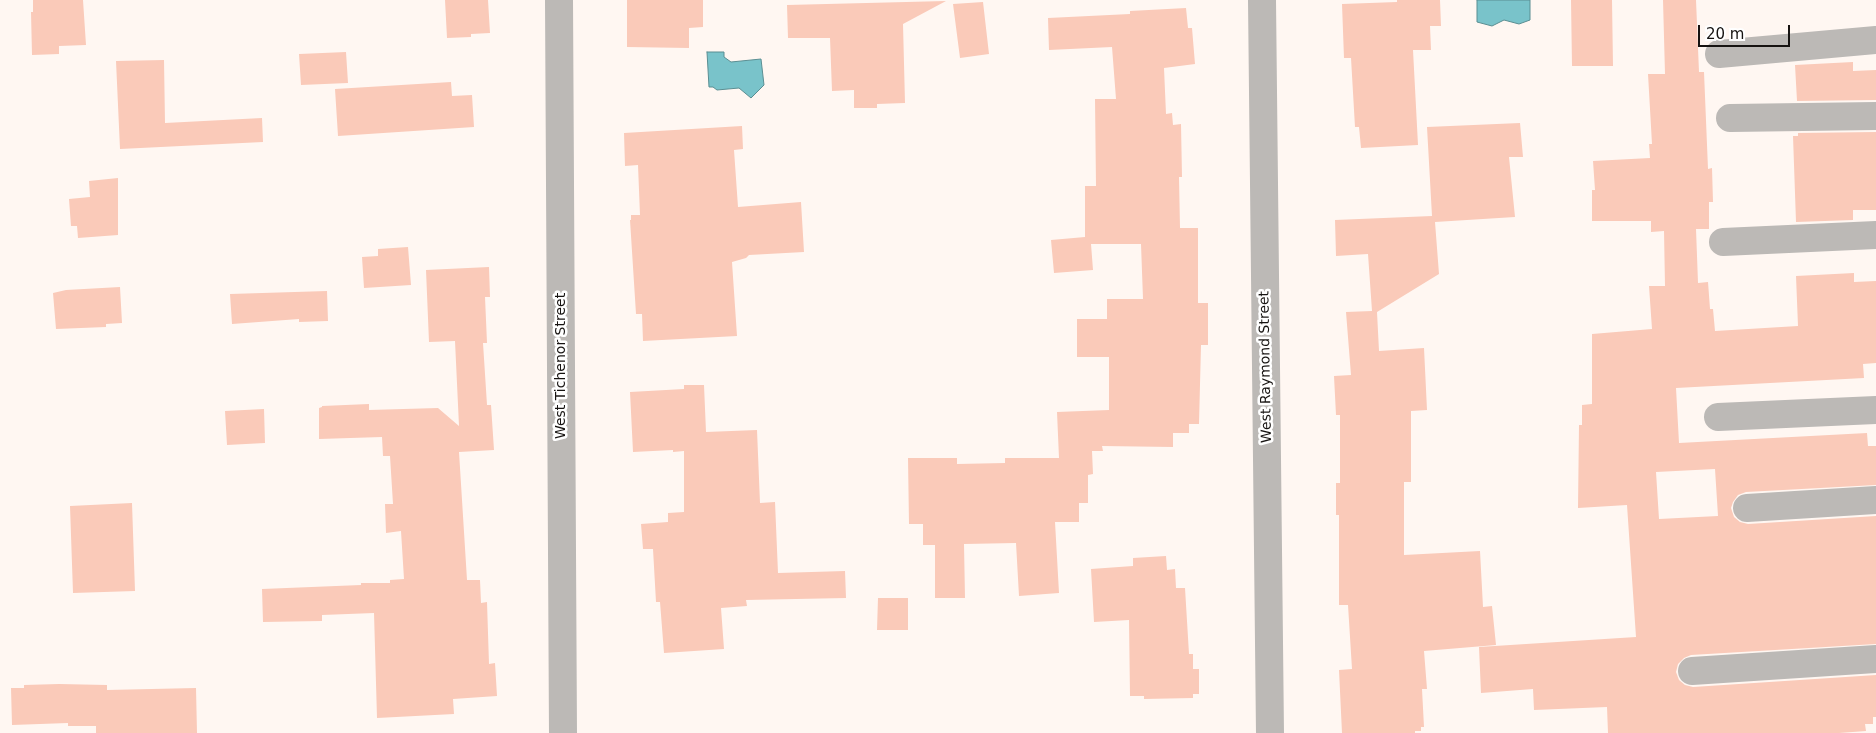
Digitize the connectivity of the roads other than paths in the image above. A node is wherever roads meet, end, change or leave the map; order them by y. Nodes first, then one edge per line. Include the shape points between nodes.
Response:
1 (558, 0) edge
2 (1262, 0) edge
3 (1876, 40) edge
4 (1719, 54) dead end
5 (1876, 116) edge
6 (1730, 118) dead end
7 (1876, 235) edge
8 (1723, 242) dead end
9 (1876, 410) edge
10 (1718, 417) dead end
11 (1876, 500) edge
12 (1747, 508) dead end
13 (1876, 659) edge
14 (1692, 671) dead end
15 (563, 733) edge
16 (1270, 733) edge

1 - 15 street, West Tichenor Street
2 - 16 street, West Raymond Street
3 - 4 street
5 - 6 street
7 - 8 street
9 - 10 street
11 - 12 street
13 - 14 street

